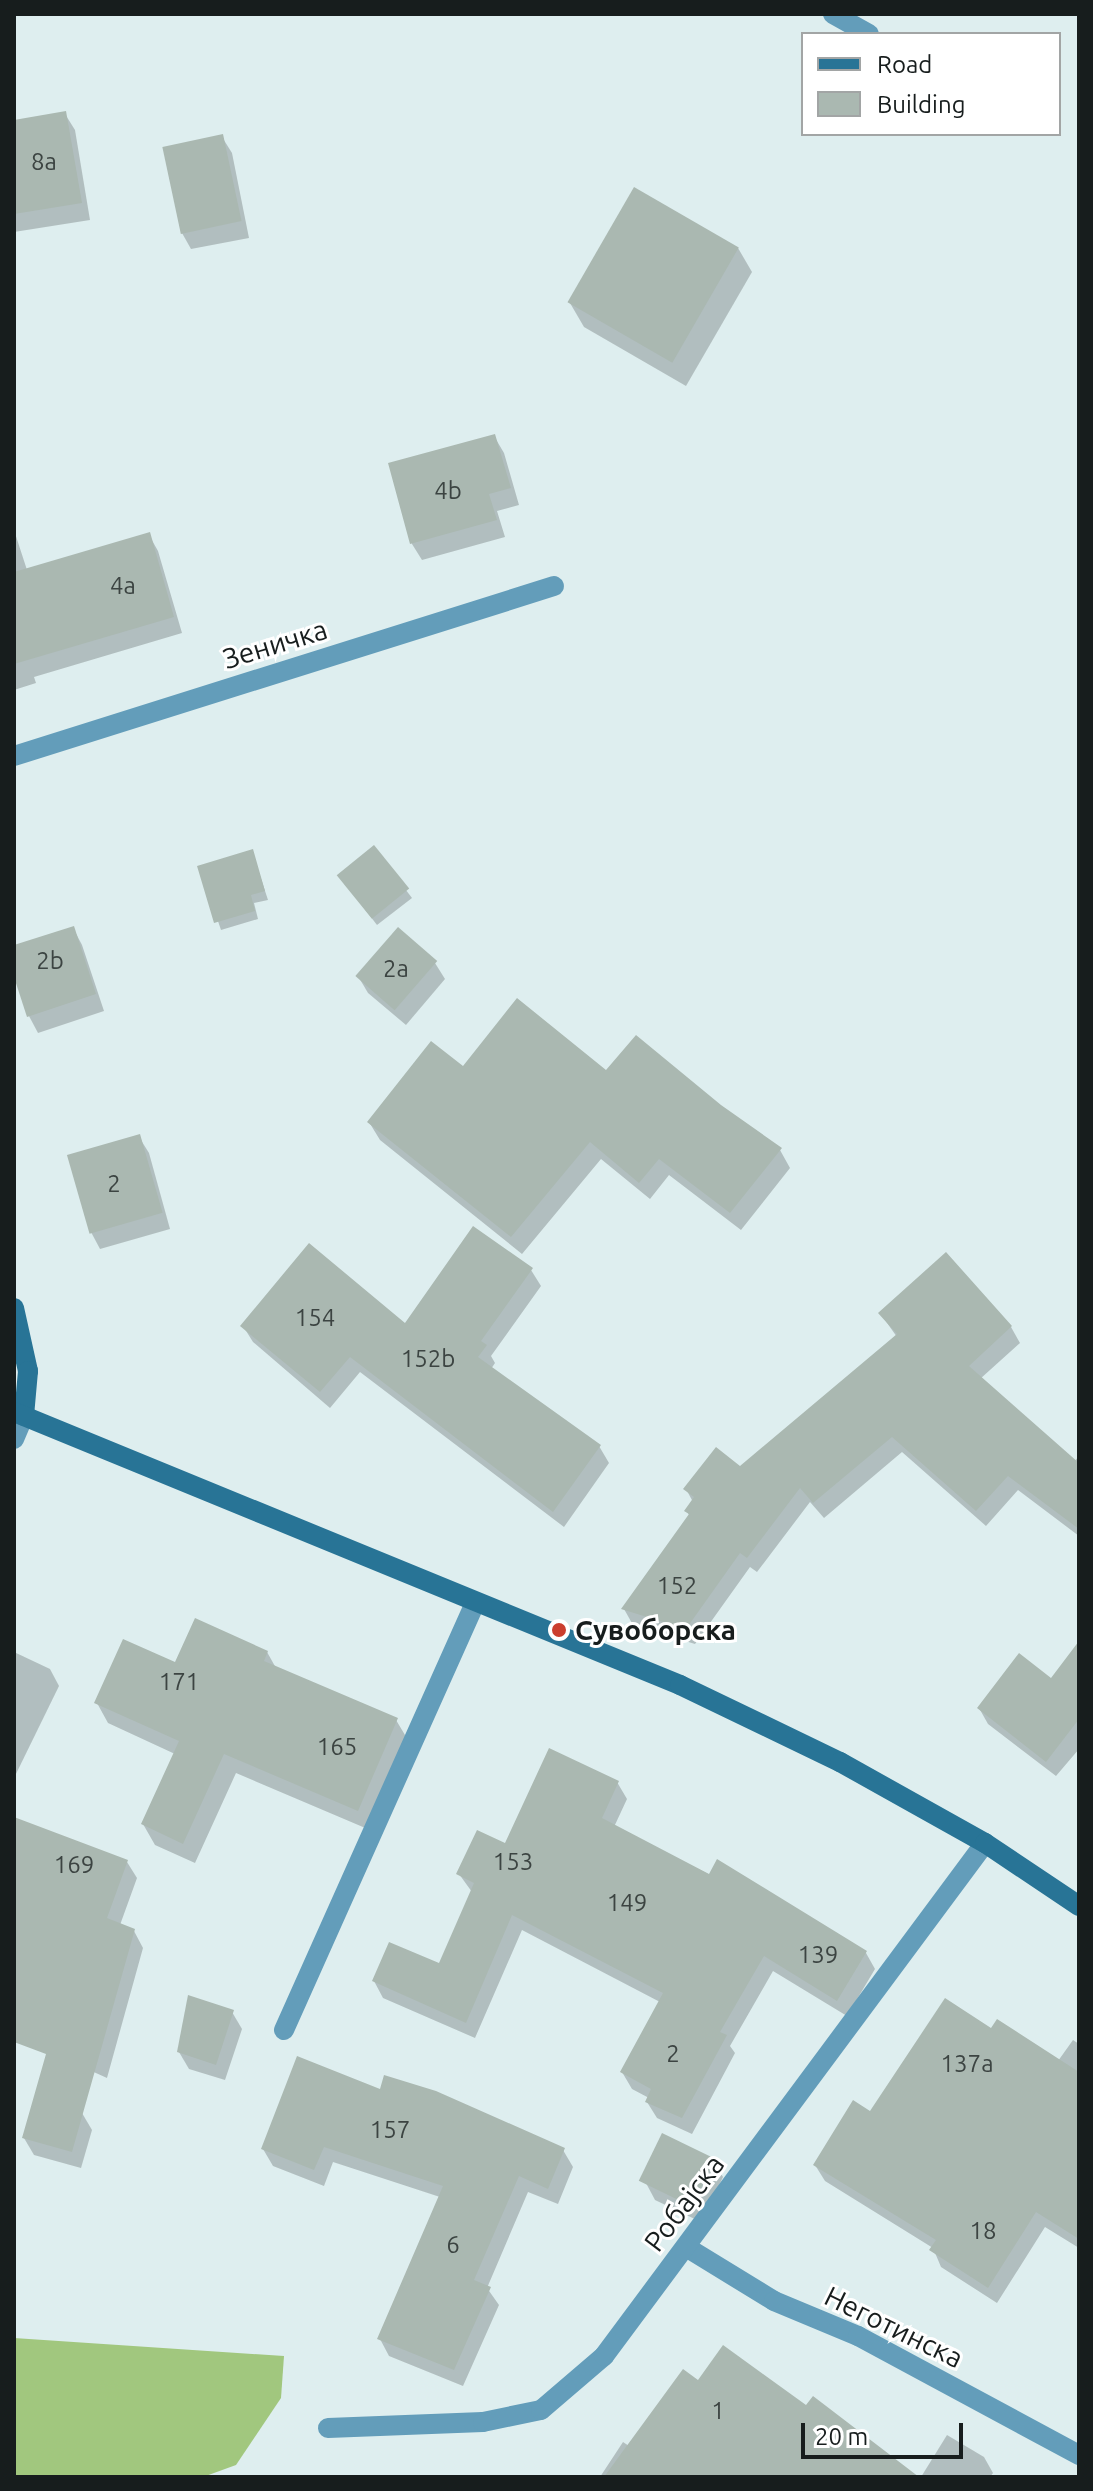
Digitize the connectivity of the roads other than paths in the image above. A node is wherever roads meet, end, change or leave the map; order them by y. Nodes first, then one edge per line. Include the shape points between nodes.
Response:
1 (833, 14) edge
2 (865, 32) edge
3 (554, 586) dead end
4 (14, 756) edge
5 (14, 1308) edge
6 (19, 1414) edge
7 (14, 1439) edge
8 (475, 1603) junction
9 (985, 1843) junction
10 (1079, 1906) edge
11 (284, 2030) dead end
12 (686, 2247) junction
13 (328, 2428) dead end
14 (1079, 2455) edge

1 - 2 street
3 - 4 street, Зеничка
5 - 6 main road via 28,1371
6 - 7 street
6 - 8 main road
8 - 9 main road via 680,1685 840,1762
8 - 11 street
9 - 10 main road
9 - 12 street, Робајска
12 - 13 street, Робајска via 604,2356 541,2410 483,2422
12 - 14 street, Неготинска via 774,2301 858,2336

